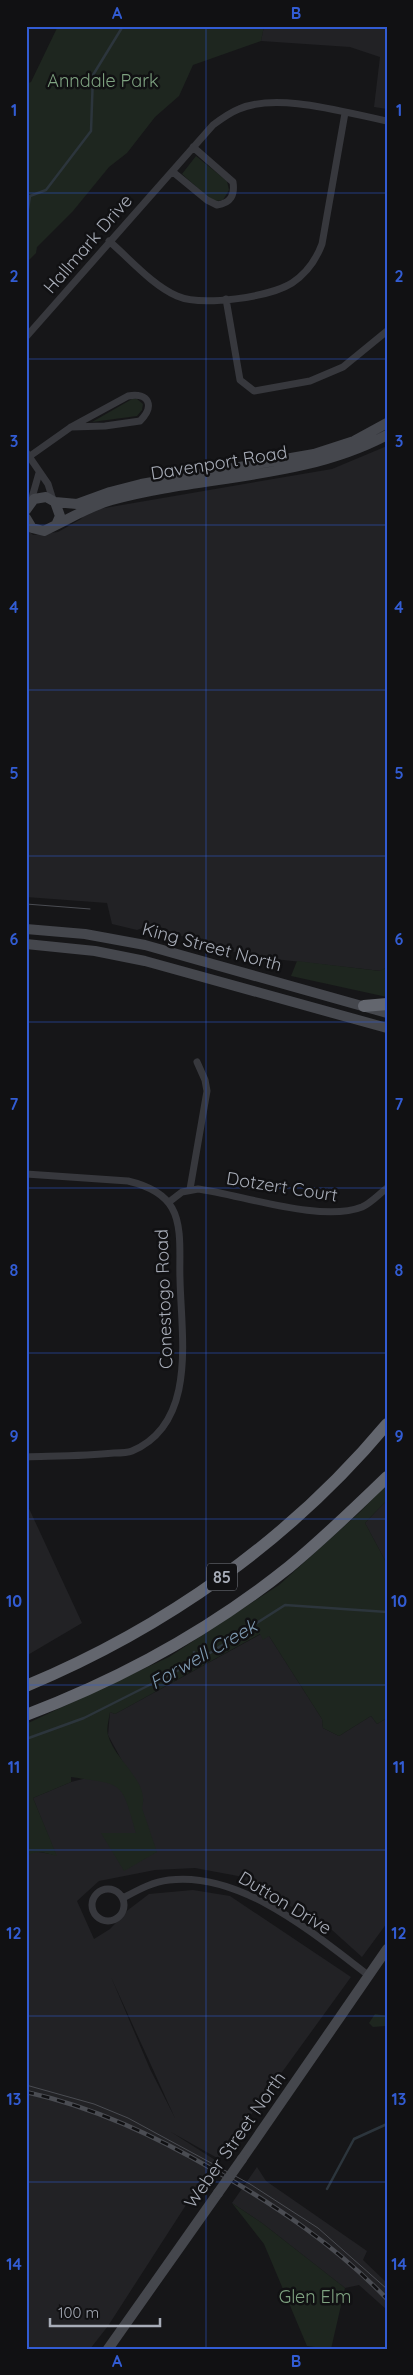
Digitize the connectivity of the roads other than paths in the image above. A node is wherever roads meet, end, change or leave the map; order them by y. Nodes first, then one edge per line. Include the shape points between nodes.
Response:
1 (346, 113) junction
2 (387, 121) edge
3 (193, 147) junction
4 (173, 172) junction
5 (109, 241) junction
6 (226, 299) junction
7 (387, 331) edge
8 (26, 337) edge
9 (387, 423) edge
10 (71, 427) junction
11 (387, 435) edge
12 (28, 454) edge
13 (39, 473) junction
14 (54, 501) junction
15 (28, 504) edge
16 (27, 522) edge
17 (56, 525) junction
18 (26, 930) edge
19 (26, 944) edge
20 (145, 945) junction
21 (134, 958) junction
22 (387, 1004) edge
23 (364, 1006) junction
24 (387, 1013) edge
25 (387, 1028) edge
26 (197, 1062) dead end
27 (26, 1174) edge
28 (387, 1188) edge
29 (190, 1190) junction
30 (169, 1202) junction
31 (387, 1424) edge
32 (26, 1457) edge
33 (387, 1478) edge
34 (26, 1686) edge
35 (26, 1716) edge
36 (123, 1898) junction
37 (387, 1950) edge
38 (368, 1975) junction
39 (108, 2349) edge

1 - 2 street, Hallmark Drive
1 - 3 street, Hallmark Drive via 277,103 247,106 213,125
1 - 6 street via 322,244 314,260 306,272 285,287
3 - 4 street, Hallmark Drive
3 - 4 street via 233,182 230,200 217,205 206,200
4 - 5 street, Hallmark Drive
5 - 6 street via 176,295 208,302
5 - 8 street, Hallmark Drive
6 - 7 street via 240,380 254,391 310,381 343,367
9 - 14 main road, Davenport Road via 354,441 314,454 142,484 77,504
10 - 10 street via 140,421 148,411 148,404 138,394 128,396
10 - 12 street
11 - 17 main road, Davenport Road via 314,464 148,491 110,501
12 - 13 street
13 - 14 street via 48,484
13 - 15 street
14 - 15 main road, Davenport Road via 42,497
14 - 17 main road via 60,511
16 - 17 main road, Davenport Road via 36,530 44,531
18 - 20 main road, King Street North via 85,934
19 - 21 main road, King Street North
20 - 21 main road
20 - 23 main road, King Street North
21 - 25 main road, King Street North
22 - 23 highway
23 - 24 main road, King Street North
26 - 29 street via 206,1090
27 - 30 street via 128,1181 142,1184
28 - 29 street, Dotzert Court via 365,1206 343,1212
29 - 30 street
30 - 32 street, Conestogo Road via 178,1234 182,1350 181,1383 172,1410 150,1439 132,1451
31 - 34 highway, 85 via 320,1498 262,1549 134,1635
33 - 35 highway, 85 via 289,1566 236,1607 157,1656 86,1692
36 - 36 street via 114,1890 102,1889 93,1898 92,1910 100,1919 113,1920 122,1913
36 - 38 street, Dutton Drive via 148,1885 168,1880 219,1882 292,1920
37 - 38 main road, Weber Street North
38 - 39 main road, Weber Street North, bridge

